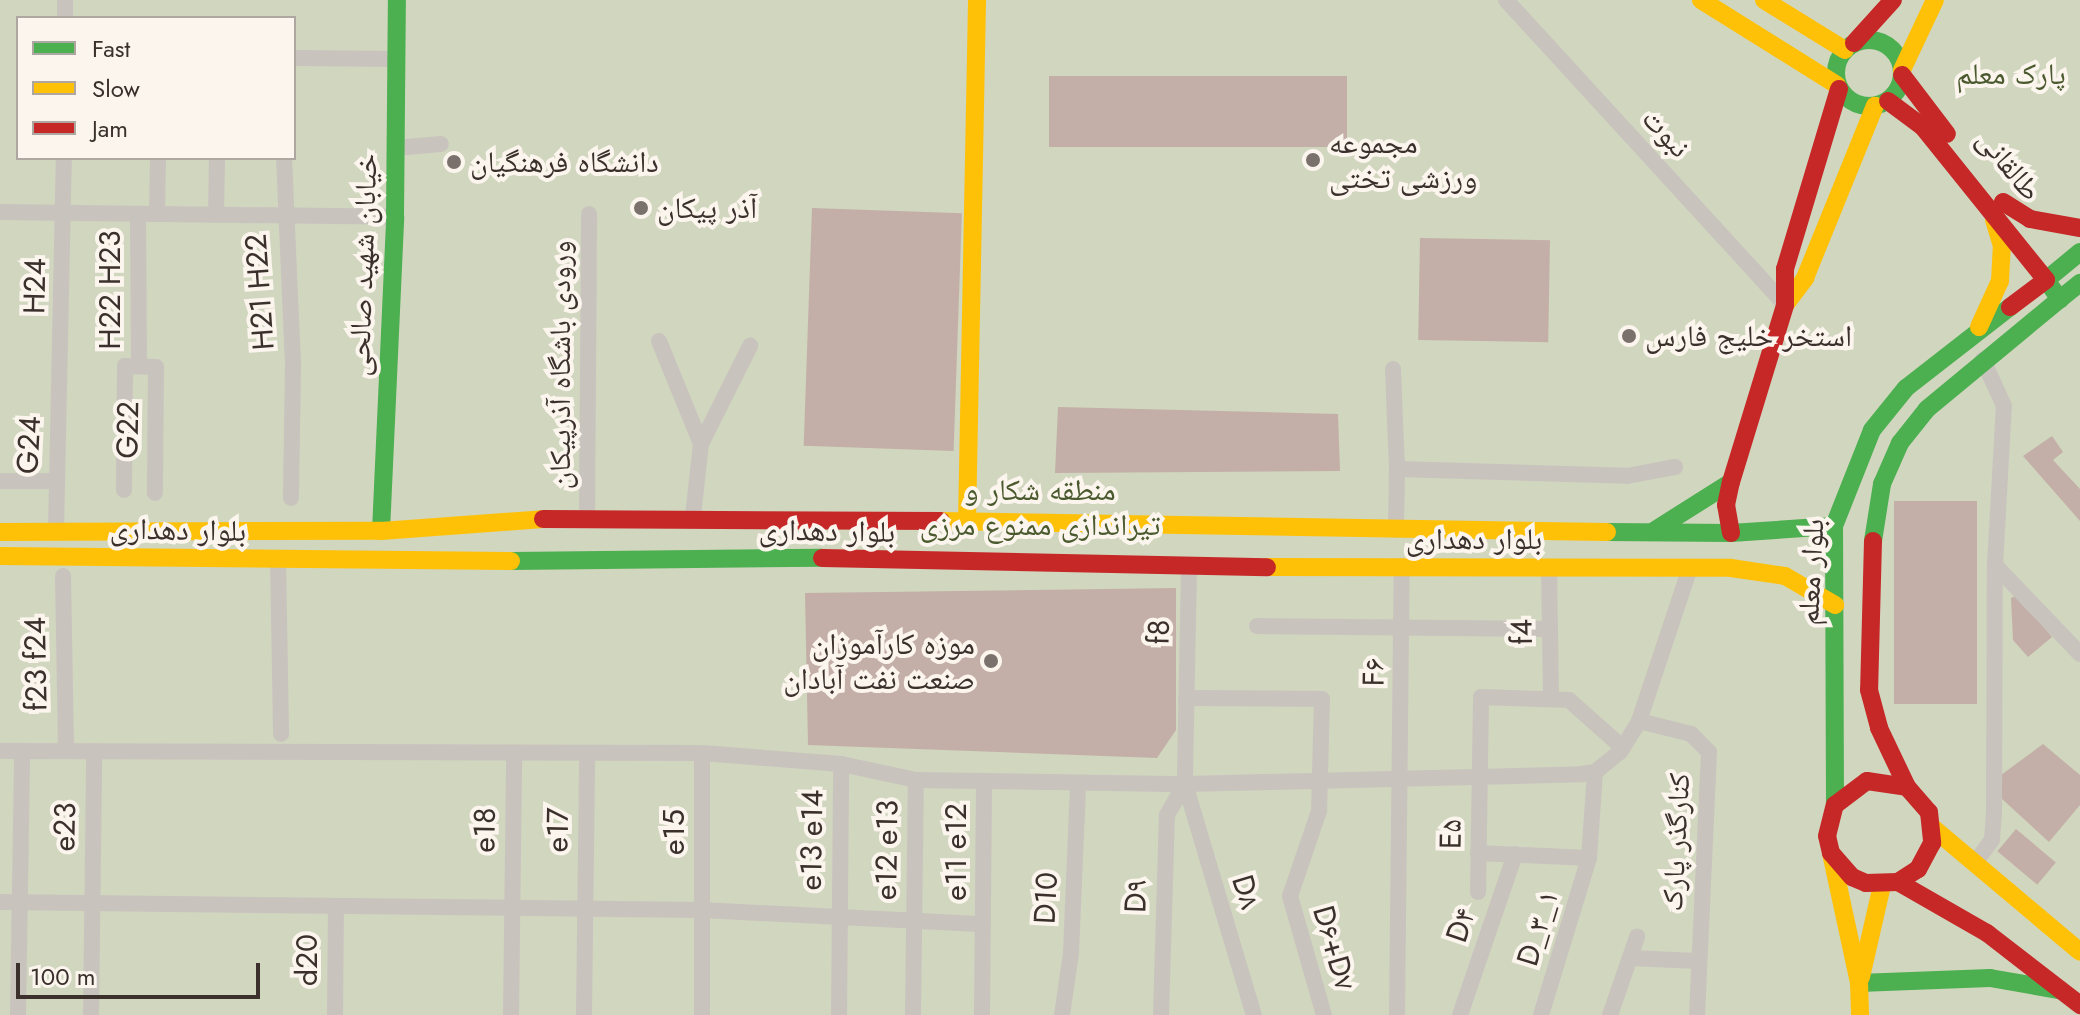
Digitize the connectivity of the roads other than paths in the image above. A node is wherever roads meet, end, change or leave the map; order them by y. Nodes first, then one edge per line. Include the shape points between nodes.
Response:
1 (397, 0) edge
2 (977, 0) edge
3 (1506, 0) edge
4 (1701, 0) edge
5 (1764, 0) edge
6 (1893, 0) edge
7 (1935, 0) edge
8 (1850, 46) junction
9 (296, 58) edge
10 (396, 59) junction
11 (1902, 72) junction
12 (1838, 87) junction
13 (1882, 104) junction
14 (441, 144) dead end
15 (395, 148) junction
16 (64, 160) edge
17 (158, 160) edge
18 (217, 160) edge
19 (284, 160) edge
20 (1998, 207) junction
21 (0, 212) edge
22 (63, 213) junction
23 (138, 214) junction
24 (157, 214) junction
25 (589, 214) dead end
26 (216, 215) junction
27 (283, 216) junction
28 (395, 217) junction
29 (2080, 228) edge
30 (2080, 252) edge
31 (2052, 274) junction
32 (2073, 293) edge
33 (1785, 305) junction
34 (659, 341) dead end
35 (1968, 341) junction
36 (750, 346) dead end
37 (62, 360) joint
38 (1983, 360) junction
39 (132, 366) junction
40 (1393, 369) dead end
41 (701, 444) junction
42 (1675, 467) dead end
43 (1397, 469) junction
44 (0, 481) edge
45 (54, 481) junction
46 (1731, 482) junction
47 (124, 490) dead end
48 (155, 493) dead end
49 (291, 498) dead end
50 (587, 516) junction
51 (693, 516) junction
52 (722, 517) junction
53 (770, 518) junction
54 (967, 523) junction
55 (1834, 526) junction
56 (1396, 530) junction
57 (381, 531) junction
58 (1462, 531) junction
59 (0, 532) edge
60 (56, 532) junction
61 (1652, 532) junction
62 (1731, 533) junction
63 (1871, 555) junction
64 (0, 556) edge
65 (721, 557) junction
66 (771, 557) junction
67 (278, 559) junction
68 (1995, 565) junction
69 (1402, 566) junction
70 (1461, 566) junction
71 (1189, 567) junction
72 (1549, 567) junction
73 (1690, 568) junction
74 (63, 576) dead end
75 (1835, 605) junction
76 (1257, 626) dead end
77 (1402, 628) junction
78 (1550, 629) junction
79 (2080, 654) edge
80 (1551, 697) junction
81 (1186, 698) junction
82 (1639, 721) junction
83 (281, 734) dead end
84 (1623, 748) junction
85 (0, 751) edge
86 (22, 751) junction
87 (66, 751) junction
88 (94, 751) junction
89 (514, 753) junction
90 (587, 753) junction
91 (702, 753) junction
92 (841, 764) junction
93 (1595, 772) junction
94 (1480, 777) junction
95 (1399, 779) junction
96 (916, 780) junction
97 (984, 781) junction
98 (1322, 781) junction
99 (1078, 783) junction
100 (1185, 784) junction
101 (1907, 787) junction
102 (1835, 805) junction
103 (1933, 828) junction
104 (1478, 853) junction
105 (1831, 853) junction
106 (1515, 854) junction
107 (1589, 858) junction
108 (1975, 863) junction
109 (1890, 884) junction
110 (1478, 892) dead end
111 (0, 902) edge
112 (20, 903) junction
113 (93, 904) junction
114 (336, 906) junction
115 (512, 908) junction
116 (585, 909) junction
117 (702, 910) junction
118 (839, 917) junction
119 (914, 921) junction
120 (983, 924) junction
121 (1637, 937) dead end
122 (2080, 952) edge
123 (1630, 958) junction
124 (1697, 961) junction
125 (1859, 983) junction
126 (2063, 990) junction
127 (2080, 1005) edge
128 (18, 1015) edge
129 (91, 1015) edge
130 (335, 1015) edge
131 (511, 1015) edge
132 (584, 1015) edge
133 (702, 1015) edge
134 (839, 1015) edge
135 (913, 1015) edge
136 (982, 1015) edge
137 (1062, 1015) edge
138 (1161, 1015) edge
139 (1254, 1015) edge
140 (1324, 1015) edge
141 (1397, 1015) edge
142 (1460, 1015) edge
143 (1541, 1015) edge
144 (1610, 1015) edge
145 (1697, 1015) edge
146 (1860, 1015) edge

1 - 10 main road, خیابان شهید صالحی
2 - 54 main road
3 - 33 street, نبوت
4 - 12 main road
5 - 8 main road
6 - 8 main road
7 - 11 main road
8 - 11 main road via 1885,44
8 - 12 main road via 1836,66
9 - 10 street
10 - 15 main road, خیابان شهید صالحی
11 - 13 main road
11 - 20 main road, طالقانی
12 - 13 main road via 1858,105
12 - 33 main road via 1785,269
13 - 20 main road, طالقانی via 1923,127
13 - 33 main road via 1805,278
14 - 15 street
15 - 28 main road, خیابان شهید صالحی
16 - 22 street, H24
17 - 24 street
18 - 26 street
19 - 27 street, H21 H22
20 - 29 main road
20 - 31 main road, طالقانی
20 - 35 main road via 2000,281 1988,314
21 - 22 street
22 - 23 street
22 - 37 street, H24
23 - 24 street
23 - 39 street, H22 H23
24 - 26 street
25 - 50 street, ورودی باشگاه آذرپیکان
26 - 27 street
27 - 28 street
27 - 49 street, H21 H22 via 293,366
28 - 57 main road, خیابان شهید صالحی
30 - 31 main road, بلوار معلم
31 - 32 main road, طالقانی
31 - 35 main road, بلوار معلم
32 - 38 main road, بلوار معلم
33 - 46 main road
34 - 41 street
35 - 55 main road, بلوار معلم via 1906,388 1872,430
36 - 41 street
37 - 45 street, G24
38 - 63 main road, بلوار معلم via 1927,409 1900,443 1882,484
38 - 68 street via 2004,406
39 - 47 street, H22 H23
39 - 48 street, G22 via 156,367
40 - 43 street
41 - 51 street
42 - 43 street via 1627,476
43 - 56 street
44 - 45 street
45 - 60 street, G24
46 - 61 main road
46 - 62 main road via 1726,505
50 - 51 main road, بلوار دهداری
50 - 57 main road, بلوار دهداری
51 - 52 main road, بلوار دهداری
52 - 53 main road, بلوار دهداری
52 - 65 main road
53 - 54 main road, بلوار دهداری
53 - 66 main road
54 - 56 main road, بلوار دهداری
55 - 62 main road, بلوار دهداری
55 - 63 main road
55 - 75 main road, بلوار معلم
56 - 58 main road, بلوار دهداری
57 - 60 main road, بلوار دهداری
58 - 61 main road, بلوار دهداری
58 - 70 main road
59 - 60 main road, بلوار دهداری
61 - 62 main road, بلوار دهداری
63 - 101 main road, بلوار معلم via 1869,690 1879,728
64 - 67 main road, بلوار دهداری
65 - 66 main road, بلوار دهداری
65 - 67 main road, بلوار دهداری
66 - 71 main road, بلوار دهداری
67 - 83 street
68 - 79 street
68 - 108 street via 1994,813 1992,840
69 - 70 main road, بلوار دهداری
69 - 71 main road, بلوار دهداری
69 - 77 street, F۶
70 - 72 main road, بلوار دهداری
71 - 81 street, f8
72 - 73 main road, بلوار دهداری
72 - 78 street, f4
73 - 75 main road, بلوار دهداری via 1785,576
73 - 82 street
74 - 87 street, f23 f24
75 - 102 main road, بلوار معلم
76 - 77 street
77 - 78 street
77 - 95 street, F۶
78 - 80 street, f4
80 - 84 street via 1569,700
80 - 94 street, E۵ via 1481,697
81 - 98 street via 1322,699
81 - 100 street, f8
82 - 84 street
82 - 124 street, کنارگذر پارک via 1691,734 1709,752
84 - 93 street
85 - 86 street
86 - 87 street
86 - 112 street
87 - 88 street
88 - 89 street
88 - 113 street, e23
89 - 90 street
89 - 115 street, e18
90 - 91 street
90 - 116 street, e17
91 - 92 street
91 - 117 street, e15
92 - 96 street
92 - 118 street, e13 e14
93 - 94 street
93 - 107 street, D_۳_۱
94 - 95 street
94 - 104 street, E۵
95 - 98 street
95 - 141 street, F۶
96 - 97 street
96 - 119 street, e12 e13
97 - 99 street
97 - 120 street, e11 e12
98 - 100 street
98 - 140 street, D۶+D۷ via 1319,811 1290,896
99 - 100 street
99 - 137 street, D10 via 1071,953
100 - 138 street, D۹ via 1167,815
100 - 139 street, D۸
101 - 102 main road via 1867,781
101 - 103 main road via 1929,812
102 - 105 main road via 1828,828
103 - 108 main road
103 - 109 main road via 1927,857
104 - 106 street
104 - 110 street, E۵
105 - 109 main road via 1852,877
105 - 125 main road
106 - 107 street
106 - 142 street, D۴
107 - 143 street, D_۳_۱
108 - 122 main road
109 - 125 main road
109 - 126 main road via 1987,933
111 - 112 street
112 - 113 street
112 - 128 street
113 - 114 street
113 - 129 street, e23
114 - 115 street
114 - 130 street, d20
115 - 116 street
115 - 131 street, e18
116 - 117 street
116 - 132 street, e17
117 - 118 street
117 - 133 street, e15
118 - 119 street
118 - 134 street, e13 e14
119 - 120 street
119 - 135 street, e12 e13
120 - 136 street, e11 e12
121 - 123 street
123 - 124 street
123 - 144 street
124 - 145 street, کنارگذر پارک
125 - 126 main road via 1990,978
125 - 146 main road
126 - 127 main road

